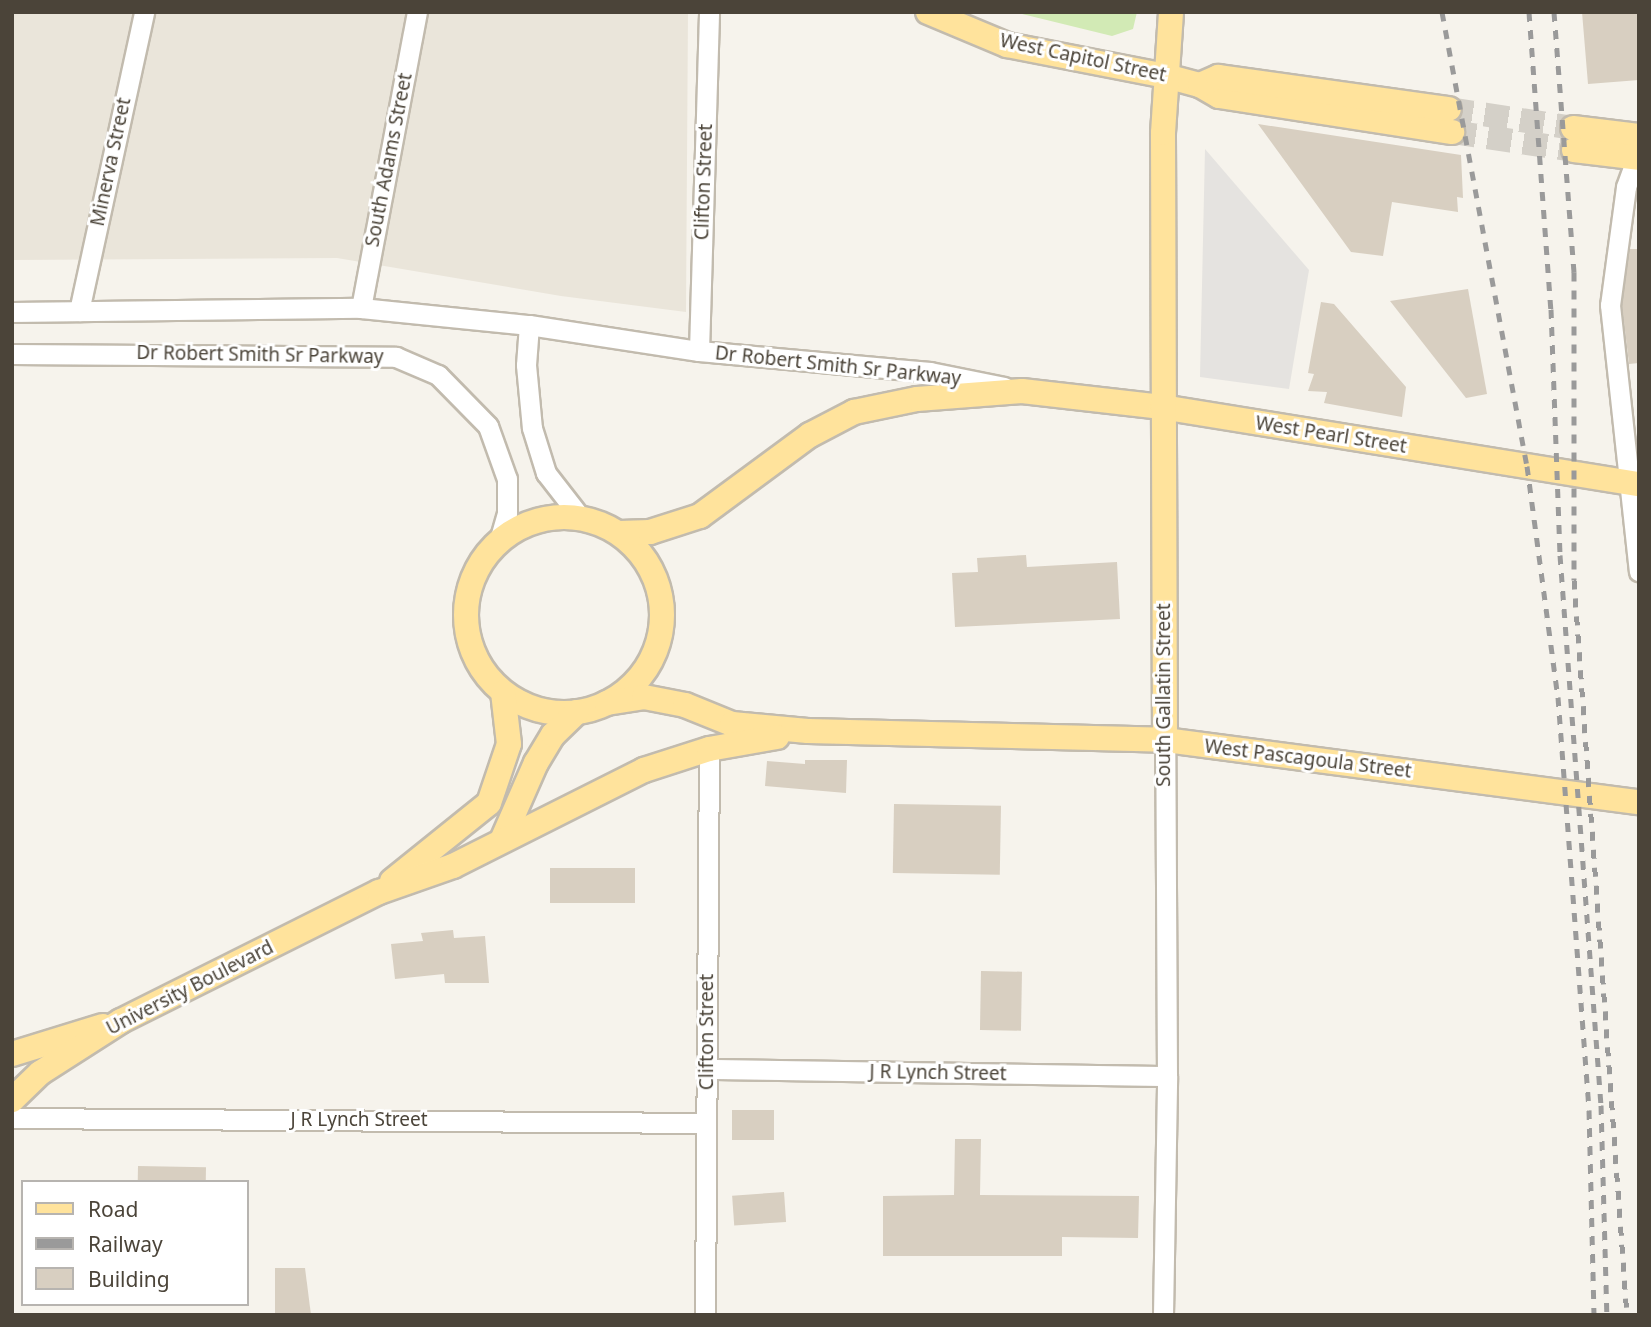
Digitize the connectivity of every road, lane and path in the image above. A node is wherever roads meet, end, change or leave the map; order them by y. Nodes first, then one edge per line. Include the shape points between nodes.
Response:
1 (144, 12) edge
2 (417, 12) edge
3 (709, 12) edge
4 (928, 12) edge
5 (1171, 12) edge
6 (1166, 76) junction
7 (1451, 120) tunnel mouth
8 (1573, 139) tunnel mouth
9 (1637, 150) edge
10 (361, 308) junction
11 (79, 311) junction
12 (12, 312) edge
13 (529, 326) junction
14 (699, 351) junction
15 (12, 354) edge
16 (1022, 391) junction
17 (1162, 407) junction
18 (1633, 483) edge
19 (582, 518) junction
20 (620, 533) junction
21 (499, 541) junction
22 (1639, 571) edge
23 (503, 692) junction
24 (607, 703) junction
25 (577, 712) junction
26 (808, 731) junction
27 (1165, 740) junction
28 (709, 749) junction
29 (1639, 802) edge
30 (503, 838) junction
31 (379, 892) junction
32 (121, 1021) junction
33 (12, 1054) edge
34 (709, 1069) junction
35 (1167, 1076) junction
36 (12, 1100) edge
37 (12, 1118) edge
38 (706, 1123) junction
39 (705, 1315) edge
40 (1163, 1315) edge

1 - 11 street, Minerva Street
2 - 10 street, South Adams Street
3 - 14 street, Clifton Street
4 - 6 main road, West Capitol Street via 1007,45
5 - 6 main road, South Gallatin Street
6 - 7 main road, West Capitol Street via 1200,85 1219,96
6 - 17 main road, South Gallatin Street
8 - 9 main road
9 - 18 street via 1609,305
10 - 11 street, Dr Robert Smith Sr Parkway
10 - 13 street, Dr Robert Smith Sr Parkway
11 - 12 street, Dr Robert Smith Sr Parkway
13 - 14 street, Dr Robert Smith Sr Parkway
13 - 19 street via 526,365 532,428 546,473
14 - 16 street, Dr Robert Smith Sr Parkway via 930,372
15 - 21 street, Dr Robert Smith Sr Parkway via 396,357 439,375 488,426 507,479 507,513
16 - 17 main road, West Pearl Street
16 - 20 main road via 917,400 854,412 810,435 700,516 650,532
17 - 18 main road, West Pearl Street
17 - 27 main road, South Gallatin Street
18 - 22 street
19 - 20 main road
19 - 21 main road via 528,523
20 - 24 main road via 648,563 659,585 662,628 650,664 625,692
21 - 23 main road via 472,579 466,609 478,663
23 - 25 main road via 522,704 555,713
23 - 31 main road, University Boulevard via 509,744 489,803
24 - 25 main road
24 - 26 main road, West Pascagoula Street via 644,697 685,705 732,723
25 - 30 main road via 553,735 536,763
26 - 27 main road, West Pascagoula Street
26 - 28 main road, West Pascagoula Street
27 - 29 main road, West Pascagoula Street
27 - 35 street, South Gallatin Street
28 - 30 main road, West Pascagoula Street via 644,770
28 - 34 street, Clifton Street
30 - 31 main road, University Boulevard via 453,866
31 - 32 main road, University Boulevard
32 - 33 main road via 62,1035
32 - 36 main road, University Boulevard via 40,1073
34 - 35 street, J R Lynch Street
34 - 38 street, Clifton Street
35 - 40 street, South Gallatin Street
37 - 38 street, J R Lynch Street
38 - 39 street, Clifton Street

